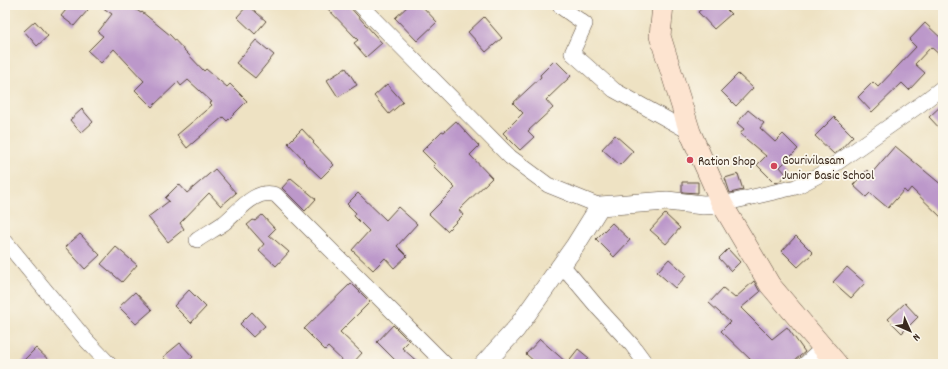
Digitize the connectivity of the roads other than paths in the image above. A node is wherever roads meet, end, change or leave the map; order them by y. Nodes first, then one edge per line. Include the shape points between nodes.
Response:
1 (360, 5) edge
2 (560, 5) edge
3 (663, 5) edge
4 (943, 87) edge
5 (690, 132) junction
6 (722, 204) junction
7 (600, 206) junction
8 (197, 240) dead end
9 (5, 241) edge
10 (562, 265) junction
11 (824, 348) junction
12 (110, 364) edge
13 (444, 364) edge
14 (484, 364) edge
15 (646, 364) edge
16 (805, 364) edge
17 (838, 364) edge

1 - 7 street via 510,157 548,186
2 - 5 street via 585,24 572,53 614,90
3 - 5 main road via 660,36
4 - 6 street via 821,174 796,188
5 - 6 main road
6 - 7 street via 703,205 667,201
6 - 11 main road via 770,285
7 - 10 street
8 - 13 street via 224,222 248,201 264,193 276,195
9 - 12 street via 87,341
10 - 14 street via 516,329
10 - 15 street
11 - 16 street
11 - 17 main road

